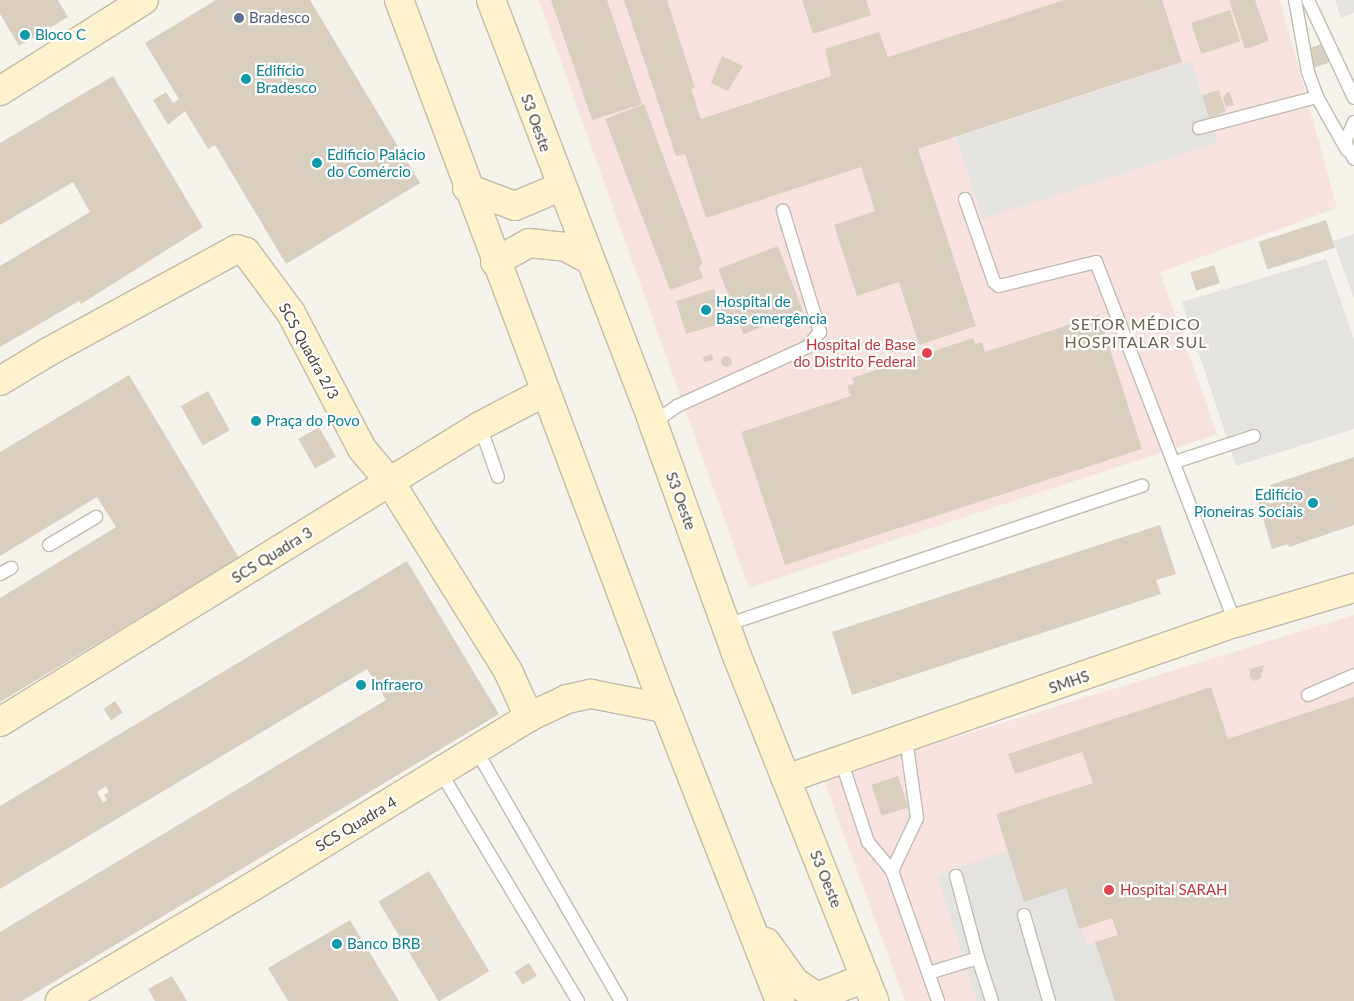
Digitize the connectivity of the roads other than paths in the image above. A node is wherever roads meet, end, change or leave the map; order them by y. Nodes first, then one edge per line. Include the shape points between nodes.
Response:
1 (144, 0) edge
2 (399, 0) edge
3 (491, 0) edge
4 (1294, 0) edge
5 (1308, 0) edge
6 (0, 91) edge
7 (1317, 97) junction
8 (1354, 98) edge
9 (1354, 122) edge
10 (1199, 128) dead end
11 (1351, 154) edge
12 (560, 187) junction
13 (468, 188) junction
14 (965, 199) dead end
15 (783, 211) dead end
16 (590, 260) junction
17 (495, 262) junction
18 (0, 381) edge
19 (545, 392) junction
20 (653, 423) junction
21 (480, 426) junction
22 (1254, 436) dead end
23 (1175, 462) junction
24 (498, 478) dead end
25 (390, 482) junction
26 (1142, 486) dead end
27 (96, 517) dead end
28 (49, 545) dead end
29 (11, 568) dead end
30 (0, 574) edge
31 (1354, 588) edge
32 (1235, 623) junction
33 (726, 625) junction
34 (1354, 676) edge
35 (1308, 695) dead end
36 (664, 708) junction
37 (529, 717) junction
38 (0, 722) edge
39 (906, 739) junction
40 (476, 750) junction
41 (841, 760) junction
42 (441, 773) junction
43 (786, 779) junction
44 (892, 871) junction
45 (956, 876) dead end
46 (1024, 915) dead end
47 (746, 921) junction
48 (978, 958) junction
49 (929, 973) junction
50 (870, 989) edge
51 (60, 1001) edge
52 (578, 1001) edge
53 (621, 1001) edge
54 (780, 1001) edge
55 (938, 1001) edge
56 (992, 1001) edge
57 (1049, 1001) edge

1 - 6 street
2 - 13 street
3 - 12 street, S3 Oeste
4 - 7 lane via 1308,72
5 - 8 lane
7 - 10 lane
7 - 11 lane
9 - 11 lane via 1346,134
12 - 13 street via 515,206
12 - 16 street, S3 Oeste
13 - 17 street
14 - 23 lane via 994,282 999,286 1096,262
15 - 20 lane via 820,332 807,346 677,406
16 - 17 street via 566,247 529,244
16 - 20 street, S3 Oeste
17 - 19 street
18 - 25 street, SCS Quadra 2/3 via 237,249 246,252 291,313 362,449
19 - 21 street, SCS Quadra 3
19 - 36 street
20 - 33 street, S3 Oeste
21 - 24 lane
21 - 25 street, SCS Quadra 3
22 - 23 lane
23 - 32 lane
25 - 37 street, SCS Quadra 2/3 via 508,671
25 - 38 street, SCS Quadra 3
26 - 33 lane
27 - 28 lane
29 - 30 lane
31 - 32 street, SMHS
32 - 39 street, SMHS
33 - 43 street, S3 Oeste
34 - 35 lane
36 - 37 street, SCS Quadra 4 via 590,694 567,699
36 - 47 street
37 - 40 street, SCS Quadra 4
39 - 41 street, SMHS
39 - 44 lane via 917,818
40 - 42 street, SCS Quadra 4
40 - 53 lane
41 - 43 street, SMHS
41 - 44 lane via 868,842
42 - 51 street, SCS Quadra 4
42 - 52 lane
43 - 50 street, S3 Oeste
44 - 49 lane
45 - 48 lane
46 - 57 lane
47 - 50 street via 773,950 795,982 817,997
47 - 54 street
48 - 49 lane
48 - 56 lane
49 - 55 lane

